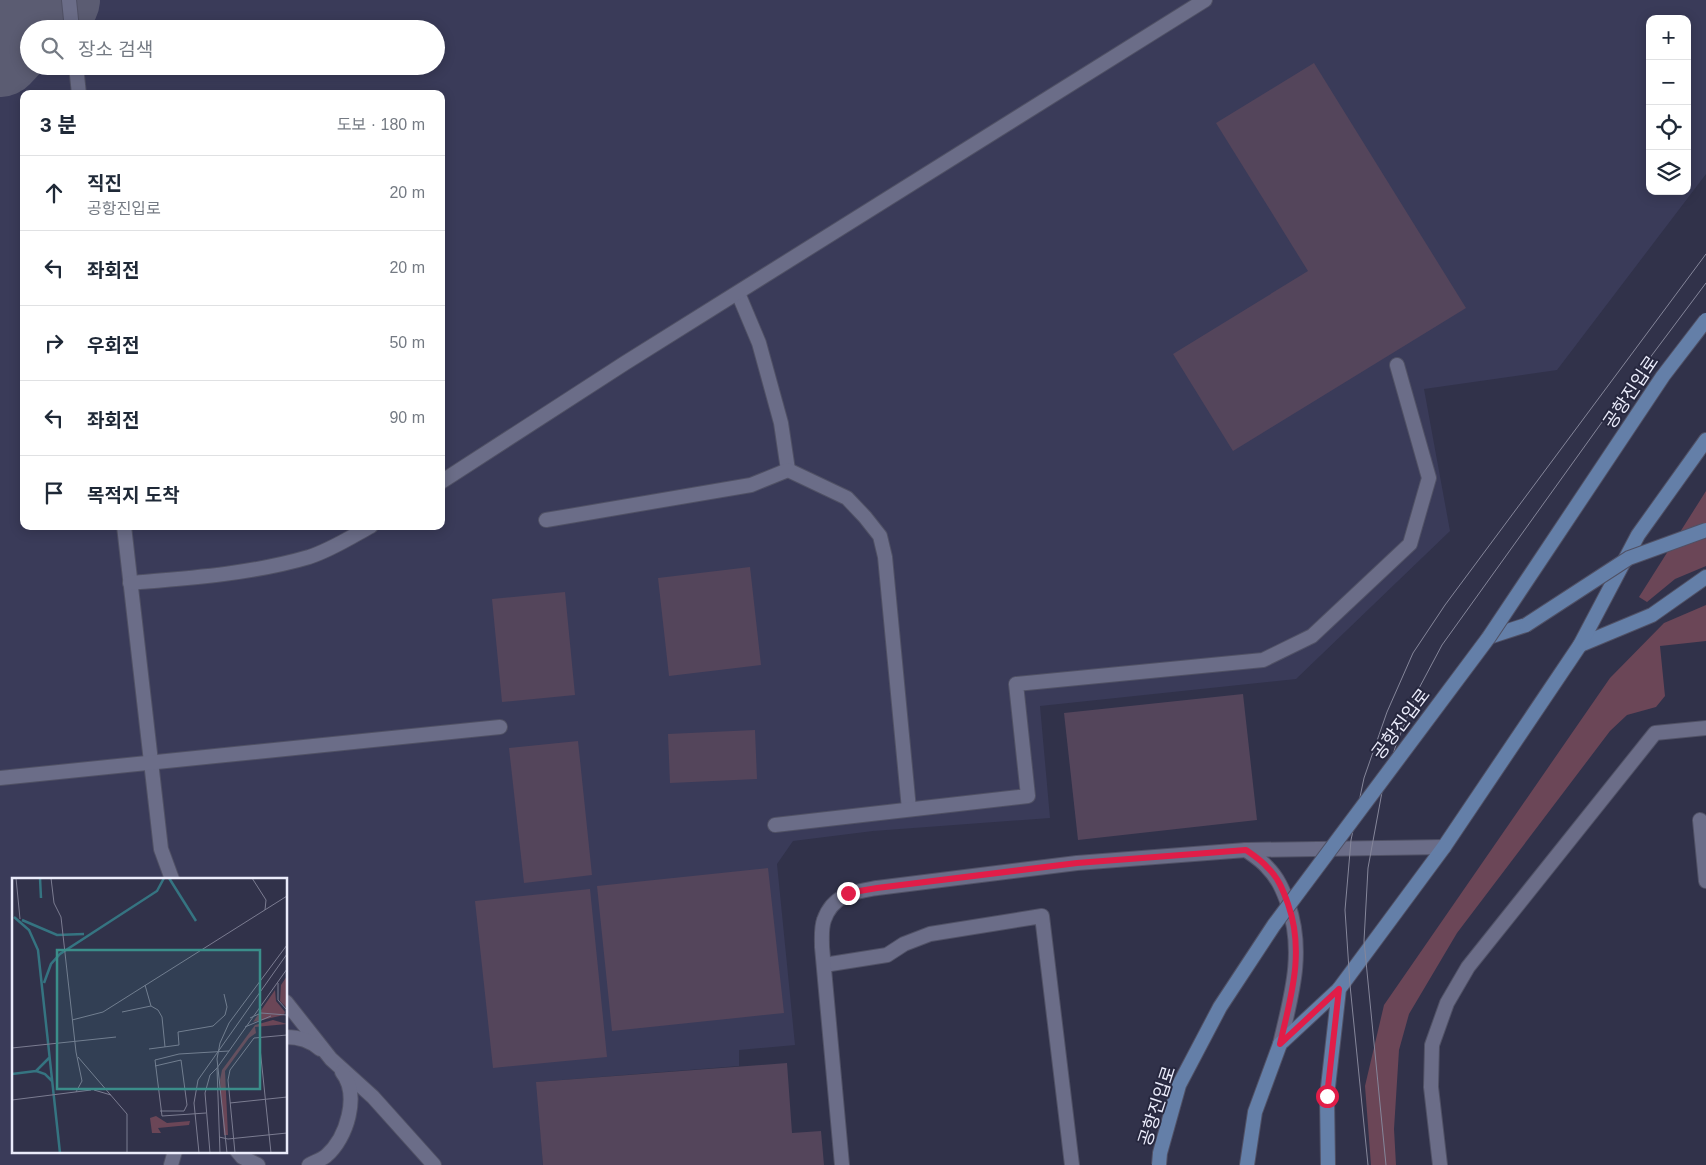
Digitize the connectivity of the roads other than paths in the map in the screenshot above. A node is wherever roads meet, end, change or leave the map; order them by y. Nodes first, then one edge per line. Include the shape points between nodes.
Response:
1 (69, 0) edge
2 (1205, 0) edge
3 (71, 20) edge
4 (77, 75) edge
5 (79, 90) edge
6 (738, 293) junction
7 (1706, 320) edge
8 (1397, 365) dead end
9 (1706, 440) edge
10 (788, 470) junction
11 (445, 479) edge
12 (546, 520) dead end
13 (124, 530) edge
14 (364, 530) edge
15 (1706, 530) edge
16 (1706, 577) edge
17 (130, 583) junction
18 (1489, 637) junction
19 (1580, 645) junction
20 (500, 727) dead end
21 (1706, 728) edge
22 (151, 762) junction
23 (0, 778) edge
24 (909, 810) junction
25 (1700, 820) dead end
26 (775, 825) dead end
27 (1444, 847) junction
28 (1246, 850) junction
29 (172, 878) edge
30 (1706, 881) edge
31 (824, 965) junction
32 (1339, 989) junction
33 (288, 1005) edge
34 (288, 1037) edge
35 (1280, 1044) junction
36 (331, 1059) junction
37 (175, 1152) edge
38 (238, 1152) edge
39 (172, 1165) edge
40 (258, 1165) edge
41 (309, 1165) edge
42 (434, 1165) edge
43 (842, 1165) edge
44 (1072, 1165) edge
45 (1159, 1165) edge
46 (1247, 1165) edge
47 (1328, 1165) edge
48 (1440, 1165) edge

1 - 3 lane
2 - 6 lane
4 - 5 lane
6 - 10 lane via 759,343 781,423
6 - 11 lane
7 - 18 main road, 공항진입로, bridge via 1663,376
8 - 24 lane via 1429,478 1410,544 1312,636 1263,660 1016,684 1028,796
9 - 19 main road via 1638,535
10 - 12 lane via 751,485
10 - 24 lane via 846,498 880,536 885,557
13 - 17 lane
14 - 17 lane via 310,556 267,567 186,579
15 - 18 main road, bridge via 1629,558 1526,625
16 - 19 main road via 1652,615
17 - 22 lane
18 - 45 main road, 공항진입로, bridge via 1274,925 1220,1007 1180,1085
19 - 27 main road
20 - 22 lane
21 - 48 lane via 1655,733 1468,967 1447,1003 1432,1045 1432,1087
22 - 23 lane
22 - 29 lane via 161,849
24 - 26 lane
25 - 30 lane
27 - 28 lane
27 - 32 main road
28 - 31 lane via 1077,863 848,893 834,902 824,920
28 - 35 lane via 1267,866 1281,885 1294,921 1297,953
31 - 43 lane
31 - 44 lane via 887,955 915,938 930,934 1042,916
32 - 35 main road
32 - 47 main road via 1327,1096
33 - 36 lane
34 - 36 lane via 315,1044
35 - 46 main road via 1254,1112
36 - 41 lane via 345,1076 350,1096 349,1118 340,1139 326,1156
36 - 42 lane via 373,1097
37 - 39 lane
38 - 40 lane

